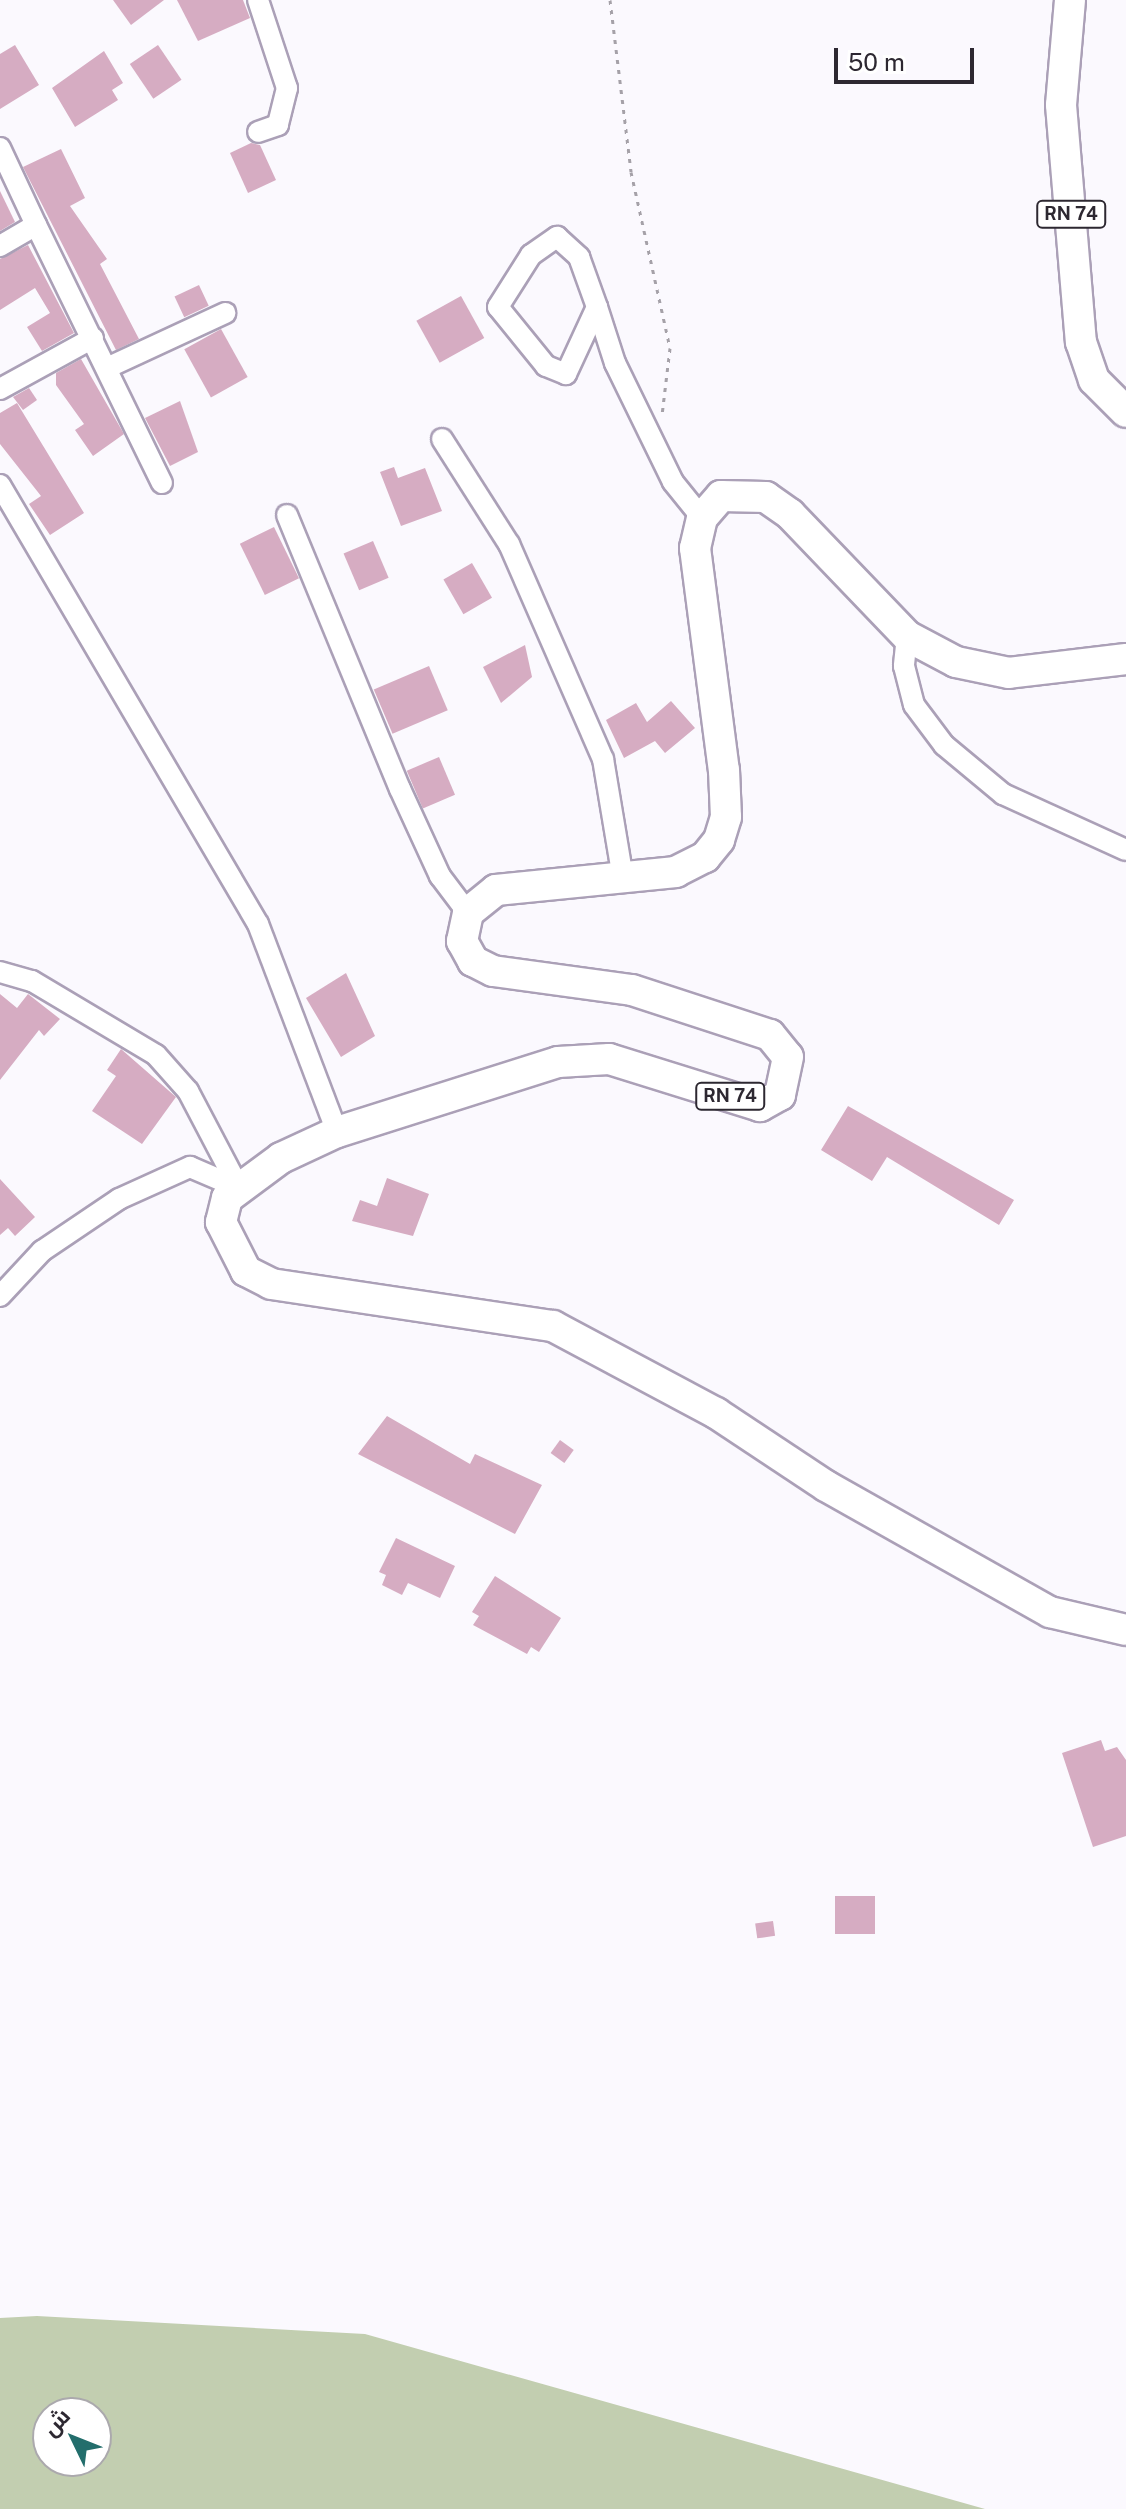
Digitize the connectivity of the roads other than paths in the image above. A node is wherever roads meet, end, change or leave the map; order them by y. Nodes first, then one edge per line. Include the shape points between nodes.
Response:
1 (258, 0) edge
2 (1070, 0) edge
3 (258, 132) dead end
4 (0, 148) edge
5 (36, 225) junction
6 (0, 246) edge
7 (597, 307) junction
8 (225, 313) dead end
9 (93, 338) junction
10 (111, 366) junction
11 (0, 389) edge
12 (1126, 412) edge
13 (442, 439) dead end
14 (162, 483) dead end
15 (0, 485) edge
16 (287, 515) dead end
17 (702, 518) junction
18 (907, 636) junction
19 (1126, 659) edge
20 (1126, 850) edge
21 (623, 879) junction
22 (468, 913) junction
23 (0, 972) edge
24 (337, 1132) junction
25 (239, 1188) junction
26 (0, 1296) edge
27 (1126, 1630) edge

1 - 3 street via 287,88 278,125
2 - 12 main road, RN 74 via 1061,105 1081,342 1094,380
4 - 5 street
5 - 6 street
5 - 9 street
7 - 7 street via 579,257 557,237 531,255 498,307 546,366 566,374
7 - 17 street via 653,441
8 - 10 street
9 - 10 street
9 - 11 street
10 - 14 street
13 - 21 street via 509,544 603,759
15 - 24 street via 258,924
16 - 22 street via 407,804 440,876
17 - 18 main road via 721,496 766,497 819,541
17 - 21 main road via 696,567 726,817 719,840 691,866
18 - 19 main road via 956,662 1009,673
18 - 20 street via 904,666 914,705 944,745 1003,794
21 - 22 main road via 496,890
22 - 24 main road, RN 74 via 462,941 482,967 617,987 757,1029 788,1057 784,1088 760,1106 583,1058
23 - 25 street via 32,981 156,1055 188,1091
24 - 25 main road, RN 74 via 255,1172
25 - 26 street via 190,1167 119,1199 42,1251
25 - 27 main road, RN 74 via 223,1210 223,1234 246,1271 271,1284 553,1326 716,1413 826,1486 1050,1612

